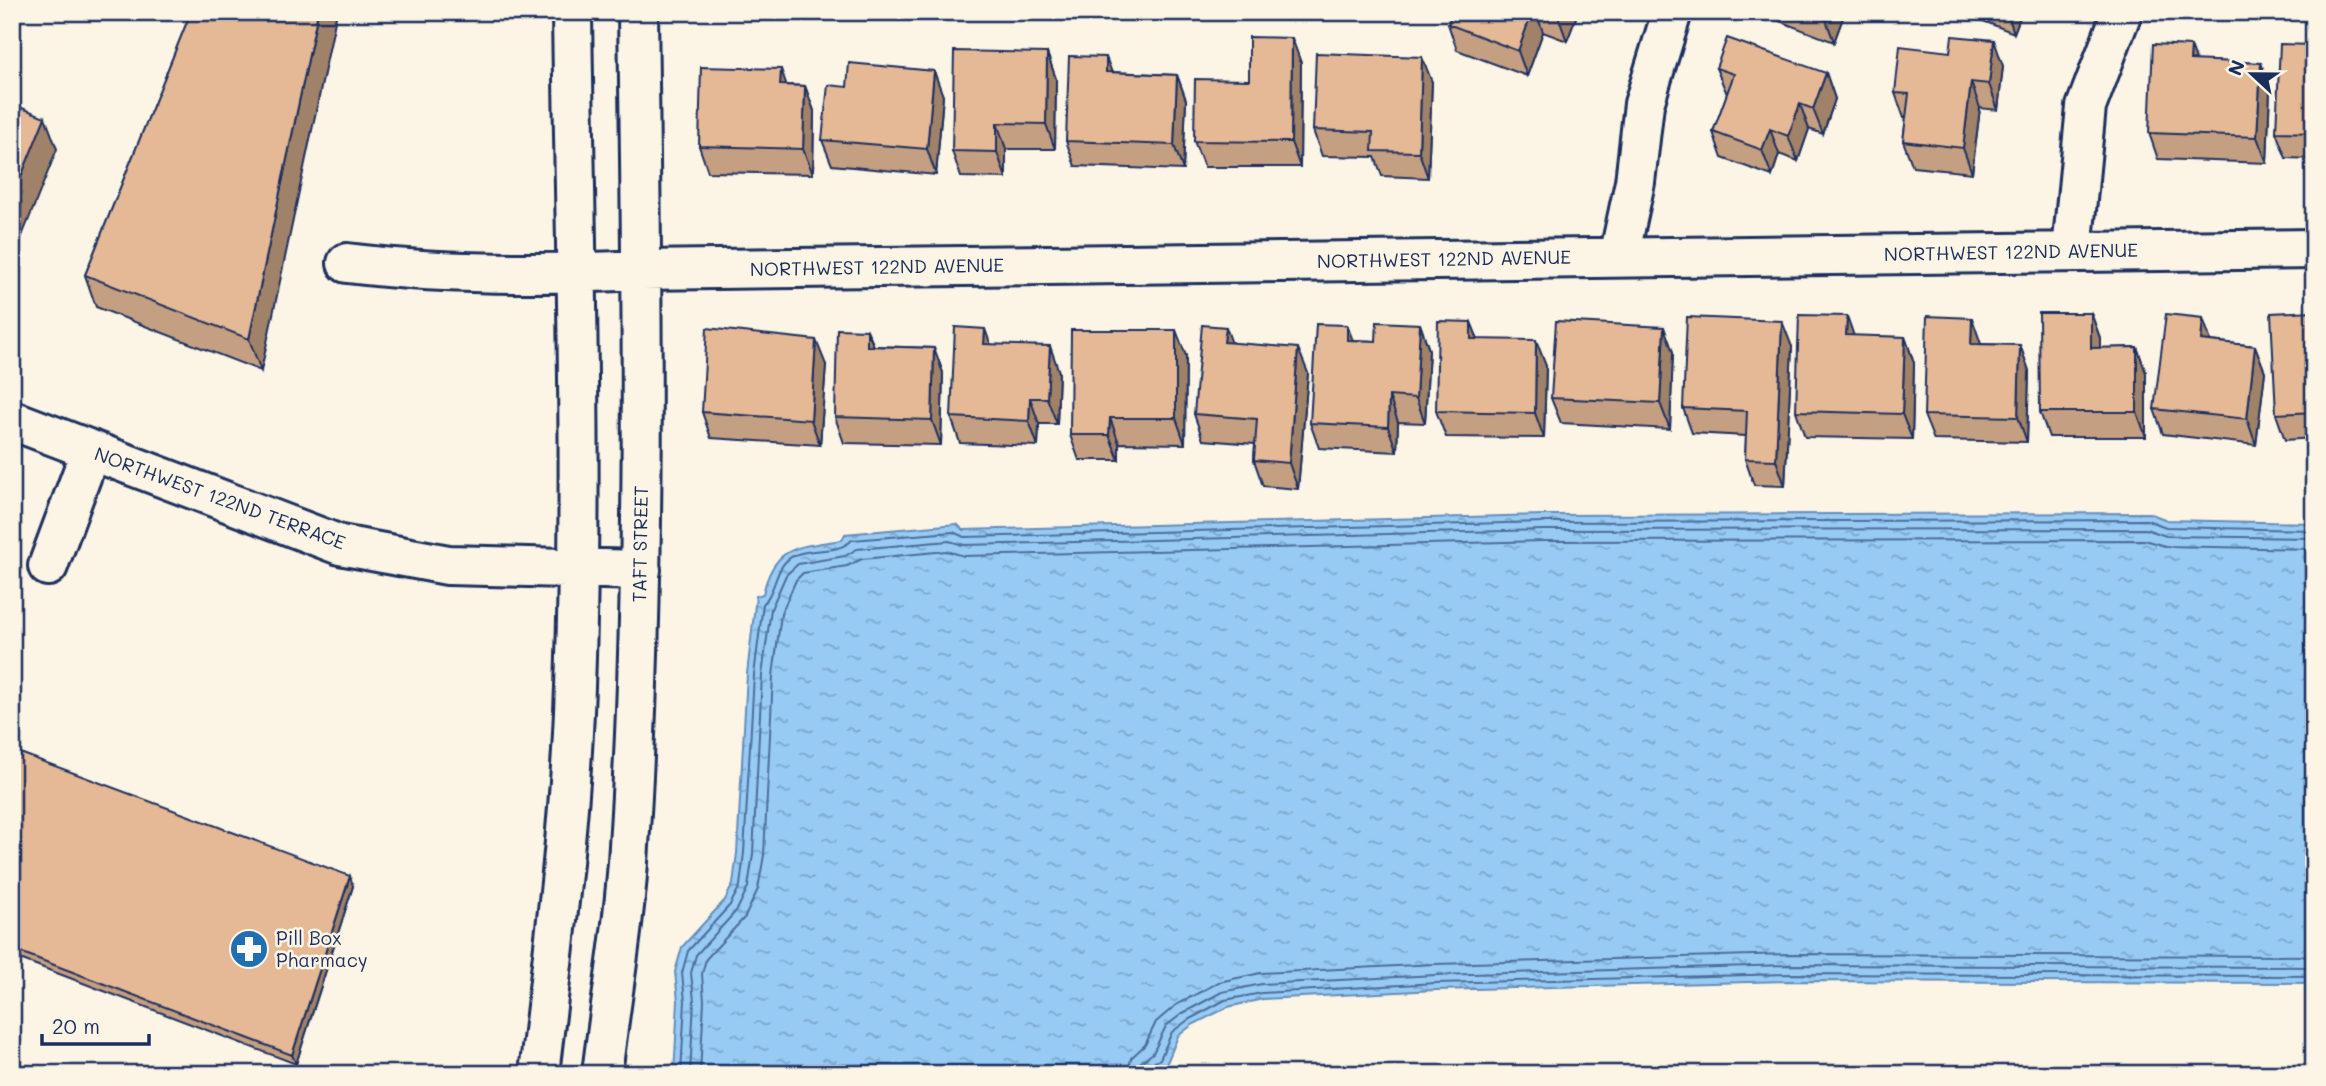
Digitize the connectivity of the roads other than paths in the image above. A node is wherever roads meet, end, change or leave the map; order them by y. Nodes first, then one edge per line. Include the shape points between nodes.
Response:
1 (572, 12) edge
2 (638, 12) edge
3 (1672, 12) edge
4 (2122, 12) edge
5 (2314, 249) edge
6 (2072, 251) junction
7 (1619, 257) junction
8 (347, 263) dead end
9 (642, 270) junction
10 (575, 273) junction
11 (12, 420) edge
12 (91, 450) junction
13 (48, 566) dead end
14 (578, 570) junction
15 (641, 570) junction
16 (539, 1074) edge
17 (602, 1074) edge

1 - 10 street
2 - 9 street, TAFT STREET
3 - 7 street via 1644,104 1635,182
4 - 6 street via 2086,107
5 - 6 street, NORTHWEST 122ND AVENUE
6 - 7 street, NORTHWEST 122ND AVENUE
7 - 9 street, NORTHWEST 122ND AVENUE
8 - 10 street, NORTHWEST 122ND AVENUE via 410,270
9 - 10 street, NORTHWEST 122ND AVENUE
9 - 15 street, TAFT STREET
10 - 14 street
11 - 12 street, NORTHWEST 122ND TERRACE
12 - 13 street
12 - 14 street, NORTHWEST 122ND TERRACE via 340,545 448,565
14 - 15 street, NORTHWEST 122ND TERRACE
14 - 16 street via 564,860
15 - 17 street, TAFT STREET via 629,848

